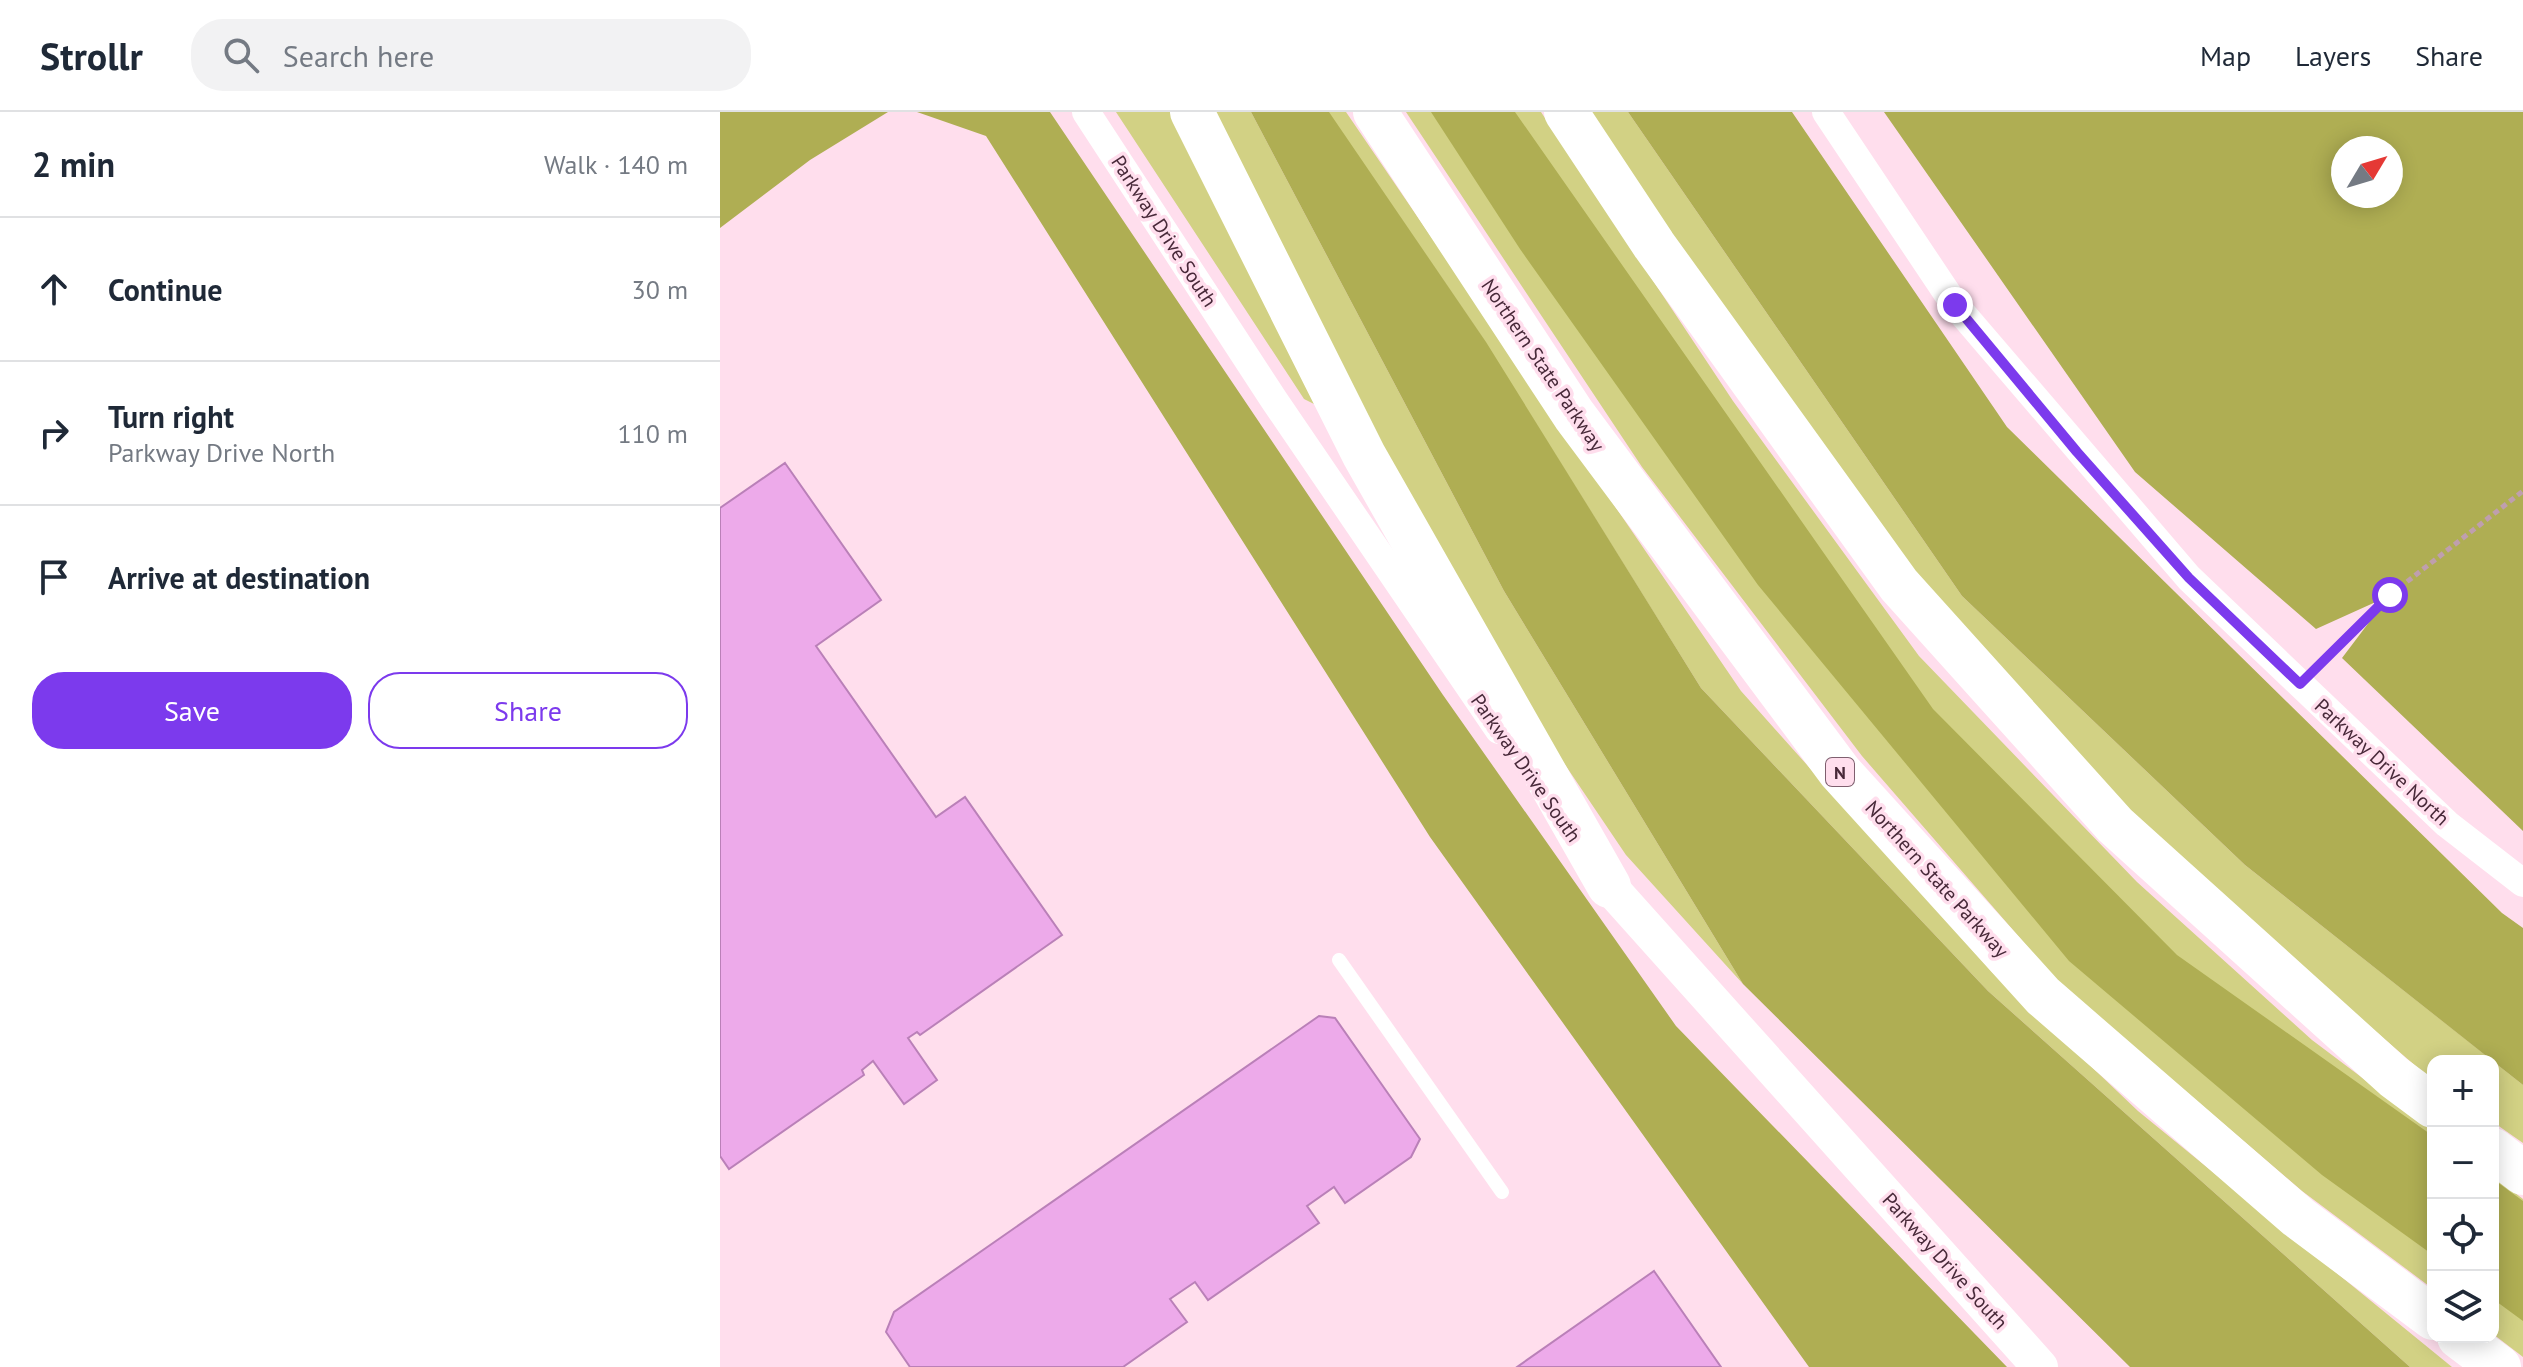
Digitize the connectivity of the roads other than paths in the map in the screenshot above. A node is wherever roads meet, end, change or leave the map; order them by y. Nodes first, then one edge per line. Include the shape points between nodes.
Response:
1 (1086, 112) edge
2 (1192, 112) edge
3 (1375, 112) edge
4 (1566, 112) edge
5 (1826, 112) edge
6 (2523, 883) edge
7 (1609, 886) junction
8 (1339, 960) dead end
9 (2427, 1102) edge
10 (2499, 1155) edge
11 (2523, 1173) edge
12 (1502, 1192) dead end
13 (2427, 1314) edge
14 (2467, 1343) edge
15 (2040, 1367) edge
16 (2499, 1367) edge

1 - 7 street, Parkway Drive South via 1274,400
2 - 7 highway via 1364,455
3 - 13 highway, Northern State Parkway / N via 1574,415 1840,772 2043,996 2298,1217
4 - 9 highway via 1654,245 1899,585 2115,825
5 - 6 street, Parkway Drive North via 1976,329 2189,578 2447,824
7 - 15 street, Parkway Drive South
8 - 12 lane
10 - 11 highway
14 - 16 highway

